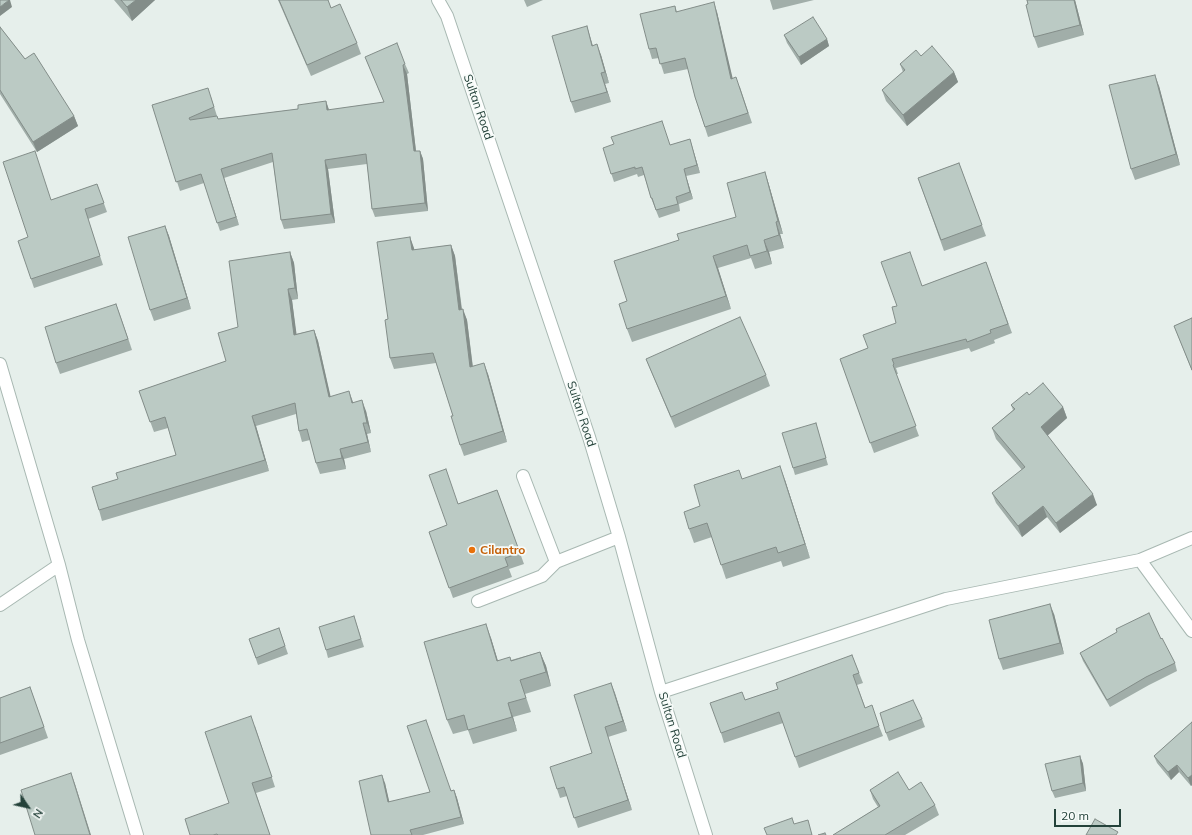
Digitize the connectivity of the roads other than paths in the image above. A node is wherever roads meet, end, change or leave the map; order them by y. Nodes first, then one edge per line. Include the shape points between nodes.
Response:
1 (438, 0) edge
2 (0, 364) edge
3 (523, 476) dead end
4 (619, 538) junction
5 (1192, 538) edge
6 (1140, 560) junction
7 (556, 562) junction
8 (59, 565) junction
9 (478, 601) dead end
10 (0, 605) edge
11 (1192, 631) edge
12 (661, 692) junction
13 (137, 835) edge
14 (706, 835) edge

1 - 4 street, Sultan Road via 447,16 589,437
2 - 8 street
3 - 7 street
4 - 7 street
4 - 12 street, Sultan Road
5 - 6 street
6 - 11 street
6 - 12 street via 946,600
7 - 9 street via 542,576
8 - 10 street
8 - 13 street via 78,640
12 - 14 street, Sultan Road

